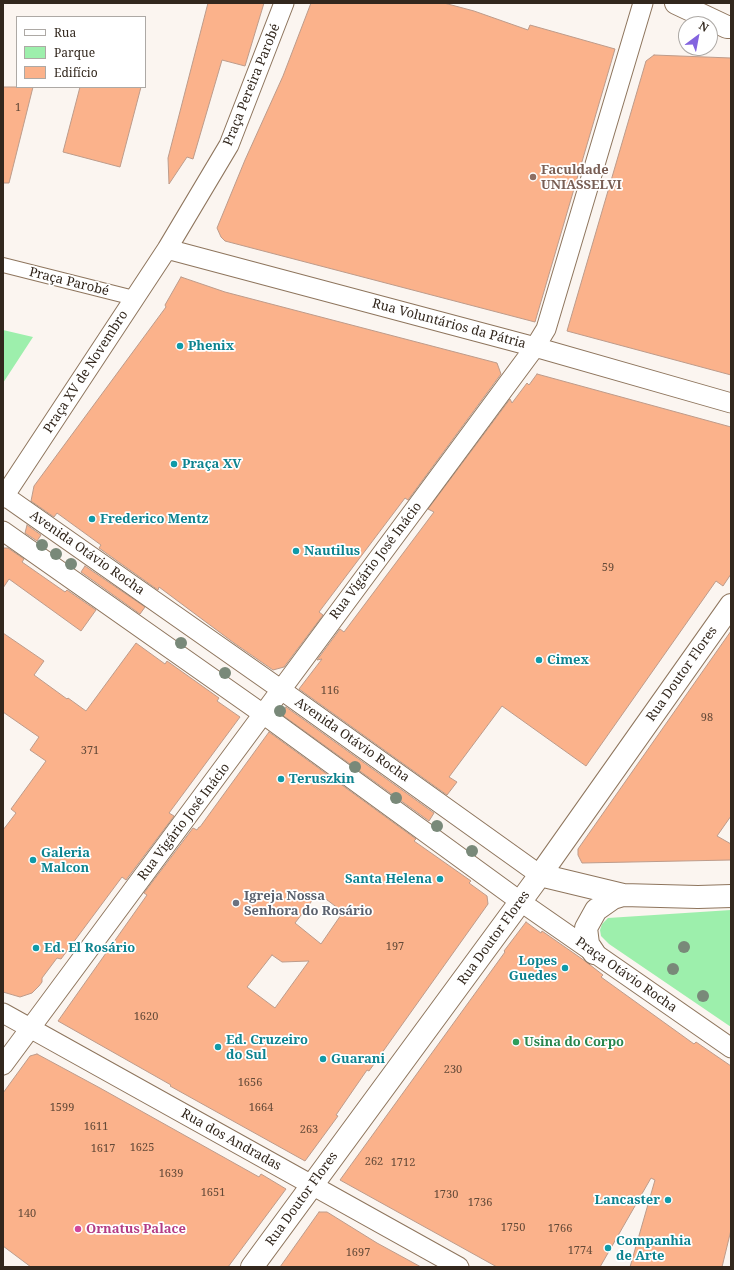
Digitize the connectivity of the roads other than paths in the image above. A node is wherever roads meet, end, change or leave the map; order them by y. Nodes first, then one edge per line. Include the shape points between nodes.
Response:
1 (284, 3) edge
2 (643, 3) edge
3 (676, 3) edge
4 (731, 27) edge
5 (166, 249) junction
6 (3, 266) edge
7 (134, 298) junction
8 (535, 348) junction
9 (731, 403) edge
10 (4, 497) edge
11 (3, 531) edge
12 (731, 605) edge
13 (281, 690) junction
14 (263, 714) junction
15 (540, 874) junction
16 (623, 895) junction
17 (731, 896) edge
18 (521, 902) junction
19 (594, 954) junction
20 (3, 1013) edge
21 (31, 1028) junction
22 (731, 1048) edge
23 (3, 1065) edge
24 (312, 1185) junction
25 (252, 1267) edge
26 (459, 1267) edge

1 - 5 street, Praça Pereira Parobé via 229,145
2 - 8 street, Rua Vigário José Inácio via 546,329
3 - 4 main road
5 - 7 street, Praça XV de Novembro
5 - 8 street, Rua Voluntários da Pátria
6 - 7 street, Praça Parobé
7 - 10 street, Praça XV de Novembro
8 - 9 street, Rua Voluntários da Pátria
8 - 13 street, Rua Vigário José Inácio
10 - 13 street, Avenida Otávio Rocha
11 - 14 street
12 - 15 main road, Rua Doutor Flores
13 - 14 street, Rua Vigário José Inácio
13 - 15 street, Avenida Otávio Rocha
14 - 18 street
14 - 21 street, Rua Vigário José Inácio
15 - 16 main road, Avenida Otávio Rocha
15 - 18 main road, Rua Doutor Flores
16 - 17 main road, Avenida Otávio Rocha
16 - 19 main road via 613,898 596,910 586,928 588,944
18 - 19 street, Praça Otávio Rocha
18 - 24 main road, Rua Doutor Flores
19 - 22 street, Praça Otávio Rocha
20 - 21 street, Rua dos Andradas
21 - 23 street, Rua Vigário José Inácio
21 - 24 street, Rua dos Andradas
24 - 25 main road, Rua Doutor Flores
24 - 26 street, Rua dos Andradas

